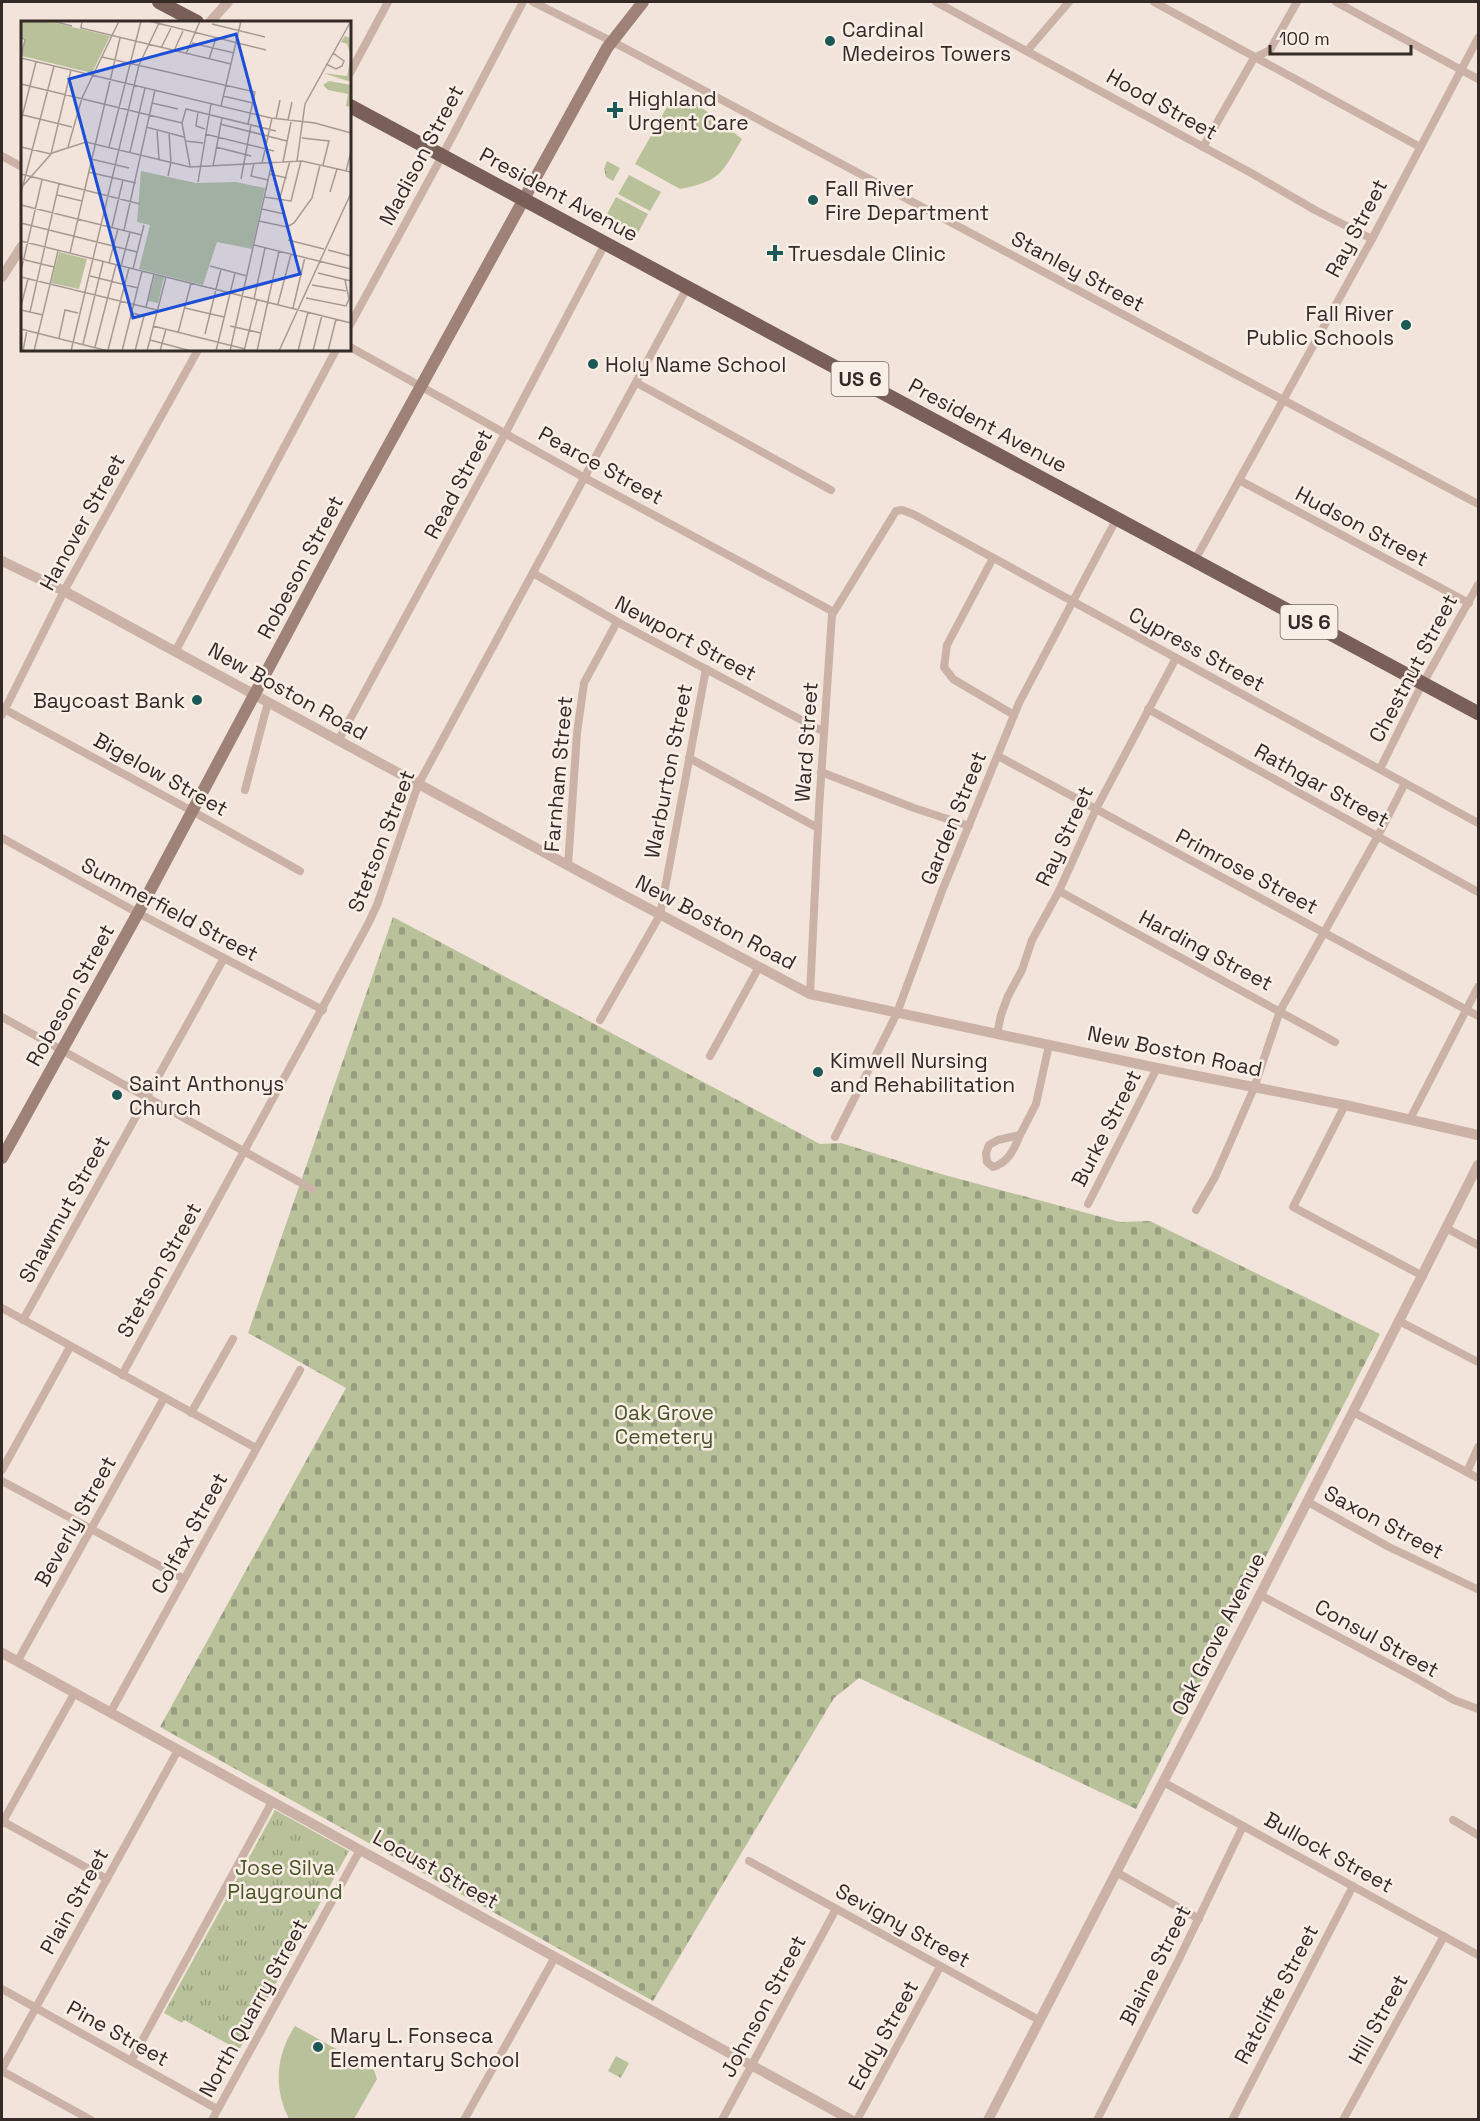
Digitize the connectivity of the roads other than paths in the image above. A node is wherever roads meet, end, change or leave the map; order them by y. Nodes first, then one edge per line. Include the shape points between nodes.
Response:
1 (159, 2) edge
2 (228, 2) edge
3 (388, 2) edge
4 (523, 2) edge
5 (533, 2) edge
6 (643, 2) edge
7 (936, 2) edge
8 (1069, 2) edge
9 (1154, 2) edge
10 (1297, 2) edge
11 (1342, 3) edge
12 (195, 21) edge
13 (211, 21) edge
14 (1479, 38) edge
15 (611, 41) junction
16 (1027, 51) junction
17 (1254, 58) junction
18 (1461, 69) junction
19 (351, 71) edge
20 (1479, 79) edge
21 (351, 107) edge
22 (1203, 147) junction
23 (1420, 147) junction
24 (2, 156) edge
25 (442, 156) junction
26 (21, 167) edge
27 (524, 198) junction
28 (1372, 239) junction
29 (606, 242) junction
30 (21, 248) edge
31 (2, 277) edge
32 (688, 286) junction
33 (351, 323) edge
34 (351, 348) edge
35 (197, 351) edge
36 (335, 351) edge
37 (637, 383) junction
38 (421, 386) junction
39 (1282, 401) junction
40 (506, 432) junction
41 (585, 478) junction
42 (1239, 480) junction
43 (831, 490) dead end
44 (1479, 504) edge
45 (896, 511) joint
46 (1117, 518) junction
47 (993, 558) junction
48 (1195, 560) junction
49 (2, 561) edge
50 (533, 573) junction
51 (1479, 585) edge
52 (64, 591) junction
53 (1072, 601) junction
54 (1468, 603) junction
55 (832, 615) junction
56 (617, 622) junction
57 (175, 652) junction
58 (1176, 658) junction
59 (706, 669) junction
60 (1424, 683) junction
61 (255, 694) junction
62 (268, 702) junction
63 (1148, 709) junction
64 (3, 712) edge
65 (1479, 713) edge
66 (1014, 716) junction
67 (824, 732) junction
68 (338, 741) junction
69 (998, 756) junction
70 (689, 758) junction
71 (1380, 769) junction
72 (821, 772) junction
73 (1405, 783) junction
74 (418, 784) junction
75 (245, 790) dead end
76 (1096, 809) junction
77 (192, 811) junction
78 (1479, 823) edge
79 (969, 826) junction
80 (818, 828) junction
81 (1378, 836) junction
82 (2, 838) edge
83 (568, 866) junction
84 (300, 871) dead end
85 (1059, 891) junction
86 (1479, 892) edge
87 (138, 913) junction
88 (660, 915) junction
89 (1323, 932) junction
90 (224, 958) junction
91 (759, 967) junction
92 (1479, 987) edge
93 (810, 994) junction
94 (322, 1010) junction
95 (1466, 1010) junction
96 (1280, 1011) junction
97 (897, 1013) junction
98 (1479, 1016) edge
99 (2, 1017) edge
100 (600, 1020) dead end
101 (997, 1034) junction
102 (1335, 1042) dead end
103 (1049, 1045) junction
104 (62, 1049) junction
105 (710, 1056) dead end
106 (1157, 1068) junction
107 (1254, 1088) junction
108 (147, 1098) junction
109 (1346, 1106) junction
110 (1410, 1119) junction
111 (1479, 1135) edge
112 (1020, 1136) dead end
113 (835, 1137) dead end
114 (245, 1151) junction
115 (2, 1158) edge
116 (1479, 1165) edge
117 (312, 1189) dead end
118 (1088, 1204) dead end
119 (1196, 1210) dead end
120 (1446, 1228) junction
121 (1479, 1245) edge
122 (1423, 1276) junction
123 (2, 1308) edge
124 (23, 1320) junction
125 (1400, 1321) junction
126 (233, 1340) dead end
127 (70, 1347) junction
128 (1479, 1362) edge
129 (300, 1370) dead end
130 (122, 1375) junction
131 (164, 1398) junction
132 (1353, 1412) junction
133 (190, 1413) junction
134 (1479, 1447) edge
135 (256, 1449) junction
136 (2, 1470) edge
137 (1467, 1472) junction
138 (1479, 1478) edge
139 (2, 1481) edge
140 (1308, 1502) junction
141 (91, 1528) junction
142 (184, 1579) junction
143 (1477, 1589) dead end
144 (1260, 1595) junction
145 (2, 1653) edge
146 (17, 1662) junction
147 (74, 1694) junction
148 (1479, 1709) edge
149 (110, 1713) junction
150 (178, 1750) junction
151 (1163, 1782) junction
152 (272, 1802) junction
153 (1453, 1820) dead end
154 (2, 1822) edge
155 (1243, 1826) junction
156 (1479, 1834) edge
157 (360, 1850) junction
158 (749, 1861) dead end
159 (1116, 1872) junction
160 (107, 1879) junction
161 (1353, 1886) junction
162 (836, 1909) junction
163 (1199, 1919) junction
164 (1444, 1936) junction
165 (1479, 1954) edge
166 (555, 1957) junction
167 (940, 1967) junction
168 (2, 1989) edge
169 (36, 2008) junction
170 (1039, 2020) junction
171 (131, 2061) junction
172 (752, 2066) junction
173 (2, 2070) edge
174 (217, 2109) junction
175 (91, 2120) edge
176 (212, 2120) edge
177 (464, 2120) edge
178 (722, 2120) edge
179 (851, 2120) edge
180 (857, 2120) edge
181 (988, 2120) edge
182 (1096, 2120) edge
183 (1232, 2120) edge
184 (1343, 2120) edge

1 - 12 main road
2 - 13 street
3 - 19 street
4 - 25 street, Madison Street
5 - 15 street, Stanley Street
6 - 15 main road, Robeson Street
7 - 16 street, Hood Street
8 - 16 street
9 - 17 street
10 - 17 street via 1270,50
11 - 18 street
14 - 18 street, Ray Street
15 - 27 main road, Robeson Street
15 - 39 street, Stanley Street
16 - 22 street, Hood Street
17 - 22 street
17 - 23 street
18 - 20 street
18 - 23 street, Ray Street
21 - 25 main road, President Avenue / US 6
22 - 28 street, Hood Street
23 - 28 street, Ray Street
24 - 26 street
25 - 27 main road, President Avenue / US 6
25 - 33 street, Madison Street
27 - 29 main road, President Avenue / US 6
27 - 38 main road, Robeson Street
28 - 39 street, Ray Street
29 - 32 main road, President Avenue / US 6
29 - 40 street, Read Street
30 - 31 street
32 - 37 street, Stetson Street
32 - 46 main road, President Avenue / US 6
34 - 38 street, Pearce Street
35 - 52 street, Hanover Street
36 - 57 street
37 - 41 street, Stetson Street
37 - 43 street
38 - 40 street, Pearce Street
38 - 61 main road, Robeson Street
39 - 42 street, Ray Street
39 - 44 street, Stanley Street
40 - 41 street, Pearce Street
40 - 68 street, Read Street
41 - 50 street, Stetson Street
41 - 55 street, Pearce Street via 832,611
42 - 48 street, Ray Street
42 - 54 street, Hudson Street
45 - 47 street, Cypress Street via 913,514
45 - 55 street, Ward Street
46 - 48 main road, President Avenue / US 6
46 - 53 street, Garden Street
47 - 53 street, Cypress Street
47 - 66 street via 947,645 944,667 953,679
48 - 60 main road, President Avenue / US 6
49 - 52 street, New Boston Road
50 - 56 street, Newport Street
50 - 74 street, Stetson Street
51 - 54 street, Chestnut Street
52 - 57 street, New Boston Road
52 - 64 street, Hanover Street
53 - 58 street, Cypress Street
53 - 66 street, Garden Street
54 - 60 street, Chestnut Street
55 - 67 street, Ward Street
56 - 59 street, Newport Street
56 - 83 street, Farnham Street via 584,682
57 - 61 street, New Boston Road
58 - 63 street, Ray Street
58 - 71 street, Cypress Street
59 - 67 street, Newport Street
59 - 70 street, Warburton Street
60 - 65 main road, President Avenue / US 6
60 - 71 street, Chestnut Street
61 - 62 street, New Boston Road
61 - 77 main road, Robeson Street
62 - 68 street, New Boston Road
62 - 75 street
63 - 76 street, Ray Street
63 - 81 street, Rathgar Street
64 - 77 street, Bigelow Street
66 - 69 street, Garden Street
67 - 72 street, Ward Street
68 - 74 street, New Boston Road
69 - 76 street, Primrose Street
69 - 79 street, Garden Street
70 - 80 street
70 - 88 street, Warburton Street
71 - 73 street, Cypress Street
72 - 79 street
72 - 80 street, Ward Street
73 - 78 street, Cypress Street
73 - 81 street
74 - 83 street, New Boston Road
74 - 94 street, Stetson Street via 377,905
76 - 85 street, Ray Street
76 - 89 street, Primrose Street
77 - 84 street, Bigelow Street
77 - 87 main road, Robeson Street
79 - 97 street, Garden Street
80 - 93 street, Ward Street
81 - 86 street, Rathgar Street
81 - 89 street
82 - 87 street, Summerfield Street
83 - 88 street, New Boston Road
85 - 96 street, Harding Street
85 - 101 street, Ray Street via 1032,940
87 - 90 street, Summerfield Street
87 - 104 main road, Robeson Street
88 - 91 street, New Boston Road
88 - 100 street, Warburton Street
89 - 95 street, Primrose Street
89 - 96 street
90 - 94 street, Summerfield Street
90 - 108 street, Shawmut Street
91 - 93 street, New Boston Road
91 - 105 street
92 - 95 street
93 - 97 street, New Boston Road
94 - 114 street, Stetson Street
95 - 98 street, Primrose Street
95 - 110 street
96 - 102 street, Harding Street
96 - 107 street
97 - 101 street, New Boston Road
97 - 113 street, Garden Street
99 - 104 street
101 - 103 street, New Boston Road
103 - 106 street, New Boston Road
103 - 112 street via 1036,1104
104 - 108 street
104 - 115 main road, Robeson Street
106 - 107 street, New Boston Road
106 - 118 street, Burke Street
107 - 109 street, New Boston Road
107 - 119 street
108 - 114 street
108 - 124 street, Shawmut Street
109 - 110 street, New Boston Road
109 - 122 street via 1293,1207
110 - 111 street, New Boston Road
114 - 117 street
114 - 130 street, Stetson Street
116 - 120 street, Oak Grove Avenue
120 - 121 street
120 - 122 street, Oak Grove Avenue
122 - 125 street, Oak Grove Avenue
123 - 124 street
124 - 127 street
125 - 128 street
125 - 132 street, Oak Grove Avenue
126 - 133 street
127 - 130 street
127 - 136 street
129 - 135 street, Colfax Street
130 - 131 street
131 - 133 street
131 - 141 street, Beverly Street
132 - 137 street
132 - 140 street, Oak Grove Avenue
133 - 135 street
134 - 137 street
135 - 142 street, Colfax Street
137 - 138 street
139 - 141 street
140 - 143 street, Saxon Street
140 - 144 street, Oak Grove Avenue
141 - 142 street
141 - 146 street, Beverly Street
142 - 149 street, Colfax Street
144 - 148 street, Consul Street via 1454,1700
144 - 151 street, Oak Grove Avenue
145 - 146 street, Locust Street
146 - 147 street, Locust Street
147 - 149 street, Locust Street
147 - 154 street
149 - 150 street, Locust Street
150 - 152 street, Locust Street
150 - 160 street, Plain Street
151 - 155 street, Bullock Street
151 - 159 street, Oak Grove Avenue
152 - 157 street, Locust Street
152 - 171 street
153 - 156 street
154 - 160 street
155 - 161 street, Bullock Street
155 - 163 street, Blaine Street
157 - 166 street, Locust Street
157 - 174 street, North Quarry Street
158 - 162 street, Sevigny Street
159 - 163 street
159 - 170 street, Oak Grove Avenue
160 - 169 street, Plain Street
161 - 164 street, Bullock Street
161 - 183 street, Ratcliffe Street
162 - 167 street, Sevigny Street
162 - 172 street, Johnson Street
163 - 182 street, Blaine Street
164 - 165 street, Bullock Street
164 - 184 street, Hill Street
166 - 172 street, Locust Street
166 - 177 street
167 - 170 street, Sevigny Street
167 - 180 street, Eddy Street
168 - 169 street, Pine Street
169 - 171 street, Pine Street
169 - 173 street, Plain Street
170 - 181 street, Oak Grove Avenue
171 - 174 street, Pine Street
172 - 178 street, Johnson Street
172 - 179 street, Locust Street
173 - 175 street
174 - 176 street, North Quarry Street

